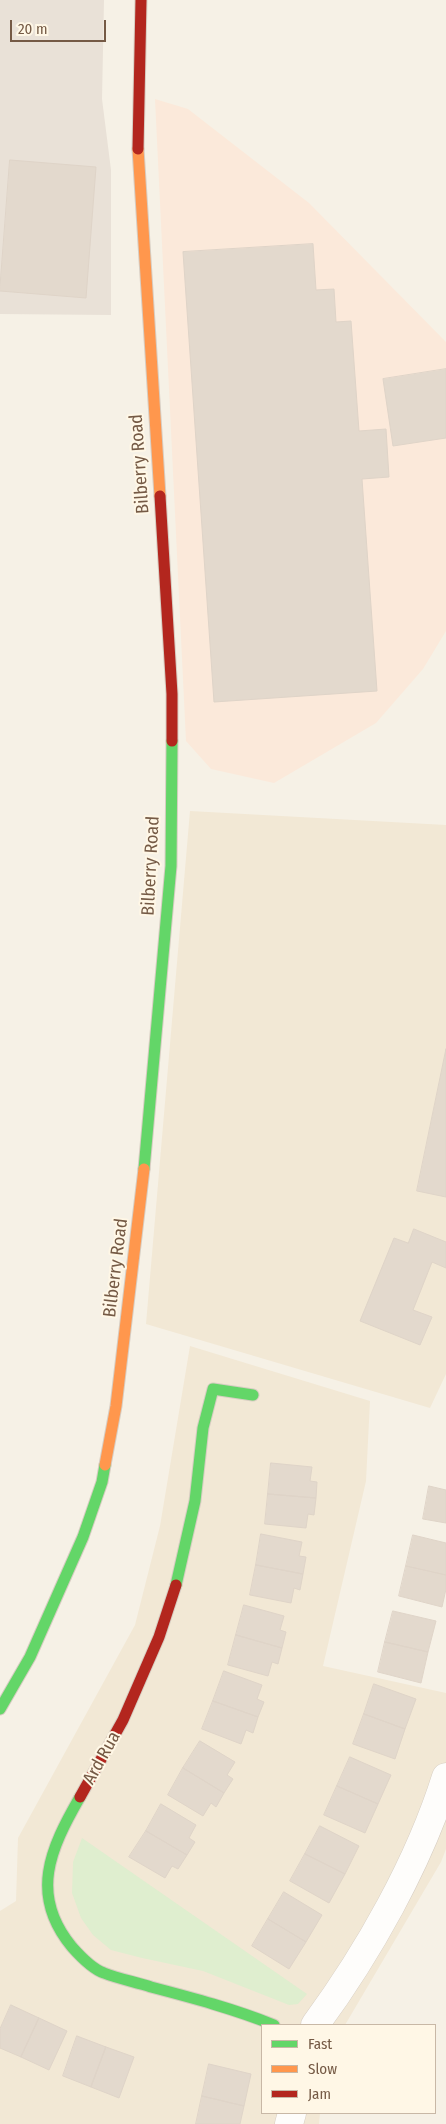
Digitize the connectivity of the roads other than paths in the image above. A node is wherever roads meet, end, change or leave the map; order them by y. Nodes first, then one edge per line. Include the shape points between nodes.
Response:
1 (141, 0) edge
2 (253, 1395) dead end
3 (0, 1709) edge
4 (446, 1777) edge
5 (272, 2024) edge
6 (316, 2024) edge

1 - 3 street, Bilberry Road via 138,150 172,694 173,782 170,866 148,1137 116,1406 102,1482 57,1598
2 - 5 street, Ard Rua via 212,1390 181,1569 159,1637 123,1720 68,1818 50,1860 47,1895 61,1933 81,1957 102,1974 240,2011
4 - 6 street via 386,1916

